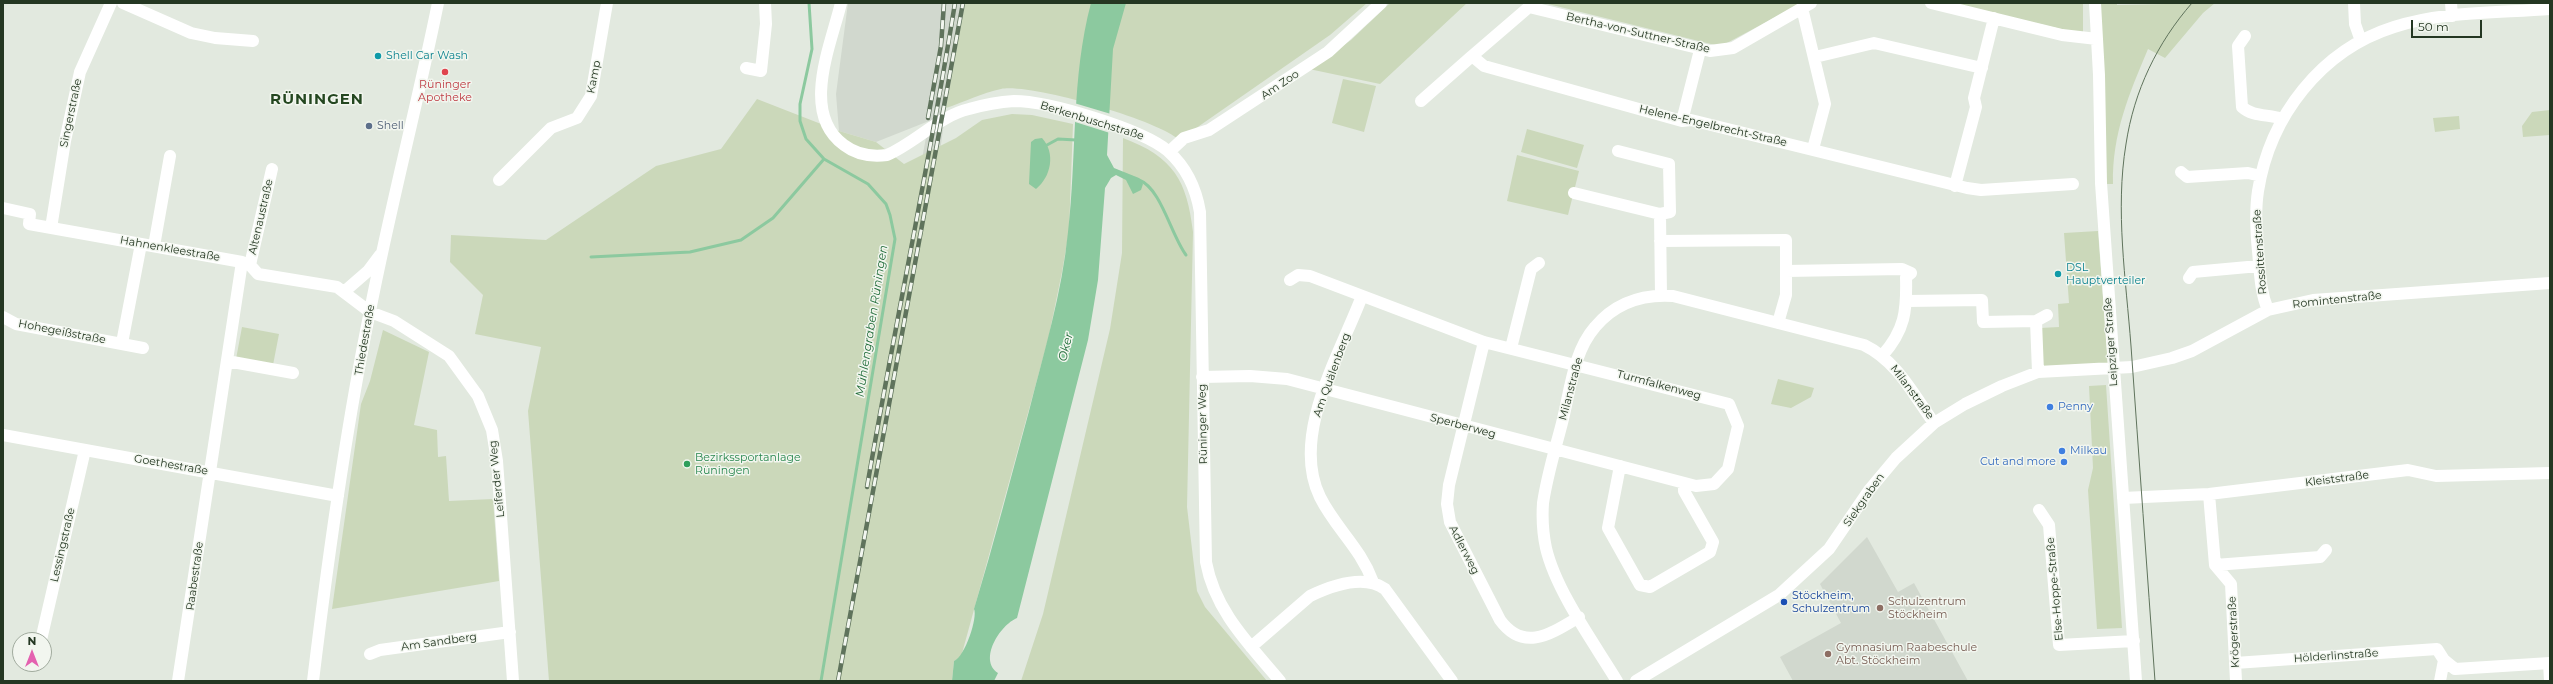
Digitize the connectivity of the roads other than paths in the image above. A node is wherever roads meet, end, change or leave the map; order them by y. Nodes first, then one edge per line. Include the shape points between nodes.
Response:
1 (111, 3) edge
2 (123, 3) edge
3 (438, 3) edge
4 (607, 3) edge
5 (765, 3) edge
6 (841, 3) edge
7 (1381, 3) edge
8 (1931, 3) edge
9 (2095, 3) edge
10 (2354, 3) edge
11 (2451, 3) edge
12 (1807, 6) edge
13 (2550, 9) edge
14 (2452, 16) junction
15 (1994, 18) junction
16 (2245, 36) dead end
17 (2097, 38) junction
18 (253, 41) dead end
19 (2361, 41) junction
20 (1700, 50) junction
21 (1472, 56) junction
22 (1814, 57) junction
23 (746, 68) dead end
24 (1982, 68) junction
25 (1421, 101) dead end
26 (2283, 119) junction
27 (1682, 122) junction
28 (1813, 149) junction
29 (1618, 151) dead end
30 (1169, 152) junction
31 (170, 156) dead end
32 (272, 170) dead end
33 (2181, 172) dead end
34 (2261, 176) junction
35 (499, 180) dead end
36 (2073, 184) dead end
37 (1955, 186) junction
38 (1574, 193) dead end
39 (3, 208) edge
40 (1660, 214) junction
41 (51, 228) junction
42 (1660, 241) junction
43 (141, 244) junction
44 (154, 246) junction
45 (383, 251) junction
46 (1539, 263) dead end
47 (246, 264) junction
48 (2259, 266) junction
49 (1786, 271) junction
50 (2189, 278) dead end
51 (1290, 280) dead end
52 (2550, 283) edge
53 (345, 291) junction
54 (1362, 296) junction
55 (1661, 296) junction
56 (1907, 301) junction
57 (2268, 310) junction
58 (370, 312) junction
59 (3, 317) edge
60 (1778, 323) junction
61 (1484, 342) junction
62 (122, 343) junction
63 (143, 348) dead end
64 (1511, 348) junction
65 (1882, 356) junction
66 (227, 361) junction
67 (1576, 364) junction
68 (2113, 368) junction
69 (2038, 372) junction
70 (293, 373) dead end
71 (1202, 377) junction
72 (1325, 388) junction
73 (1934, 423) junction
74 (1463, 426) junction
75 (3, 435) edge
76 (85, 450) junction
77 (1555, 450) junction
78 (1620, 466) junction
79 (210, 472) junction
80 (2550, 473) edge
81 (1720, 479) joint
82 (1684, 483) junction
83 (2209, 494) junction
84 (338, 496) junction
85 (2123, 498) junction
86 (2039, 510) dead end
87 (2326, 550) dead end
88 (2215, 565) junction
89 (1373, 582) junction
90 (1578, 617) junction
91 (42, 632) edge
92 (510, 632) junction
93 (2134, 641) junction
94 (1251, 647) junction
95 (370, 654) dead end
96 (2444, 660) junction
97 (2235, 663) junction
98 (2549, 663) edge
99 (178, 681) edge
100 (313, 681) edge
101 (513, 681) edge
102 (1280, 681) edge
103 (1452, 681) edge
104 (1617, 681) edge
105 (1636, 681) edge
106 (2136, 681) edge
107 (2236, 681) edge
108 (2440, 681) edge
109 (2550, 681) edge

1 - 41 street, Singerstraße via 80,72 65,141
2 - 18 street via 191,33
3 - 45 street, Thiedestraße
4 - 35 street, Kamp via 588,102 577,118 551,128
5 - 23 street via 766,24 761,71
6 - 30 street, Berkenbuschstraße via 827,52 821,102 828,130 846,147 873,157 887,154 967,109 1013,101 1060,109 1124,129 1155,142
7 - 30 street, Am Zoo via 1328,52 1209,130 1184,138
8 - 15 street
9 - 17 street, Leipziger Straße
10 - 19 street via 2355,24
11 - 14 street
12 - 20 street, Bertha-von-Suttner-Straße via 1733,48
12 - 22 street
13 - 14 street, Rossittenstraße
14 - 19 street, Rossittenstraße via 2408,23
15 - 17 street via 2062,35
15 - 24 street
16 - 26 street via 2238,46 2242,107 2250,114 2268,114
17 - 68 street, Leipziger Straße via 2100,177
19 - 26 street, Rossittenstraße via 2324,67 2294,99
20 - 21 street, Bertha-von-Suttner-Straße via 1529,7
20 - 27 street
21 - 25 street
21 - 27 street, Helene-Engelbrecht-Straße via 1484,66
22 - 24 street via 1874,43
22 - 28 street via 1825,104
24 - 37 street via 1974,98 1976,107
26 - 34 street, Rossittenstraße via 2268,150
27 - 28 street, Helene-Engelbrecht-Straße via 1691,120
28 - 37 street, Helene-Engelbrecht-Straße
29 - 40 street via 1669,164 1670,212
30 - 71 street, Rüninger Weg via 1191,182 1200,212
31 - 44 street
32 - 47 street, Altenaustraße
33 - 34 street via 2187,177 2248,174
34 - 48 street, Rossittenstraße via 2256,210
36 - 37 street, Helene-Engelbrecht-Straße via 1981,190
38 - 40 street
39 - 41 street, Hahnenkleestraße via 30,214 29,224
40 - 42 street
41 - 43 street, Hahnenkleestraße
42 - 49 street via 1786,240
42 - 55 street
43 - 44 street, Hahnenkleestraße
43 - 62 street, Hohegeißstraße
44 - 47 street, Hahnenkleestraße
45 - 53 street via 368,271
45 - 58 street, Thiedestraße
46 - 64 street via 1531,269
47 - 53 street, Hahnenkleestraße via 258,274 337,287
47 - 66 street, Altenaustraße
48 - 50 street via 2193,272
48 - 57 street, Rossittenstraße via 2261,289
49 - 56 street via 1902,270 1911,273 1906,277
49 - 60 street via 1786,295
51 - 54 street, Turmfalkenweg via 1298,275 1310,276
52 - 57 street, Romintenstraße via 2312,300
53 - 58 street, Hahnenkleestraße
54 - 61 street, Turmfalkenweg
54 - 72 street, Am Quälenberg
55 - 60 street, Milanstraße via 1673,296
55 - 67 street, Milanstraße via 1632,301 1606,316 1588,338
56 - 65 street via 1898,335
56 - 69 street via 1982,300 1983,322 2041,318
57 - 68 street, Romintenstraße via 2192,351 2141,366
58 - 84 street, Thiedestraße
58 - 92 street, Leiferder Weg via 394,321 449,356 478,396 492,430 497,461
59 - 62 street, Hohegeißstraße via 16,324
60 - 65 street, Milanstraße via 1864,345
61 - 64 street, Turmfalkenweg
61 - 74 street, Adlerweg
62 - 63 street, Hohegeißstraße
64 - 67 street, Turmfalkenweg
65 - 73 street, Milanstraße via 1898,372
66 - 70 street
66 - 79 street, Raabestraße
67 - 77 street, Milanstraße
67 - 81 street, Turmfalkenweg via 1729,404 1736,418 1737,434 1728,469
68 - 69 street, Siekgraben
68 - 85 street, Leipziger Straße
69 - 73 street, Siekgraben via 1983,394
71 - 72 street, Sperberweg via 1269,377
71 - 94 street, Rüninger Weg via 1206,562 1212,586 1223,610
72 - 74 street, Sperberweg
72 - 89 street, Am Quälenberg via 1311,439 1310,460 1314,482 1325,506 1365,560
73 - 105 street, Siekgraben via 1886,469 1829,549 1795,582 1768,603
74 - 77 street, Sperberweg
74 - 90 street, Adlerweg via 1449,485 1448,514 1454,531 1500,620 1514,634 1537,638
75 - 76 street, Goethestraße
76 - 79 street, Goethestraße
76 - 91 street, Lessingstraße
77 - 78 street, Sperberweg
77 - 90 street, Milanstraße via 1543,504 1544,532 1555,574
78 - 82 street, Sperberweg
78 - 82 street via 1608,528 1640,585 1644,587 1650,587 1710,552 1713,547 1713,542 1684,491
79 - 84 street, Goethestraße
79 - 99 street, Raabestraße
80 - 83 street, Kleiststraße via 2436,476 2408,470
81 - 82 street, Sperberweg via 1714,484 1702,486
83 - 85 street, Kleiststraße
83 - 88 street
84 - 100 street, Thiedestraße via 328,552
85 - 93 street, Leipziger Straße
86 - 93 street, Else-Hoppe-Straße via 2049,525 2059,645
87 - 88 street via 2320,557
88 - 97 street, Krögerstraße via 2231,584
89 - 94 street via 1361,582 1310,596
89 - 103 street via 1385,589
90 - 104 street, Milanstraße
92 - 95 street, Am Sandberg via 380,650
92 - 101 street, Leiferder Weg
93 - 106 street, Leipziger Straße
94 - 102 street, Rüninger Weg
96 - 97 street, Hölderlinstraße via 2436,649
96 - 98 street via 2455,669
96 - 108 street
97 - 107 street, Krögerstraße
98 - 109 street

